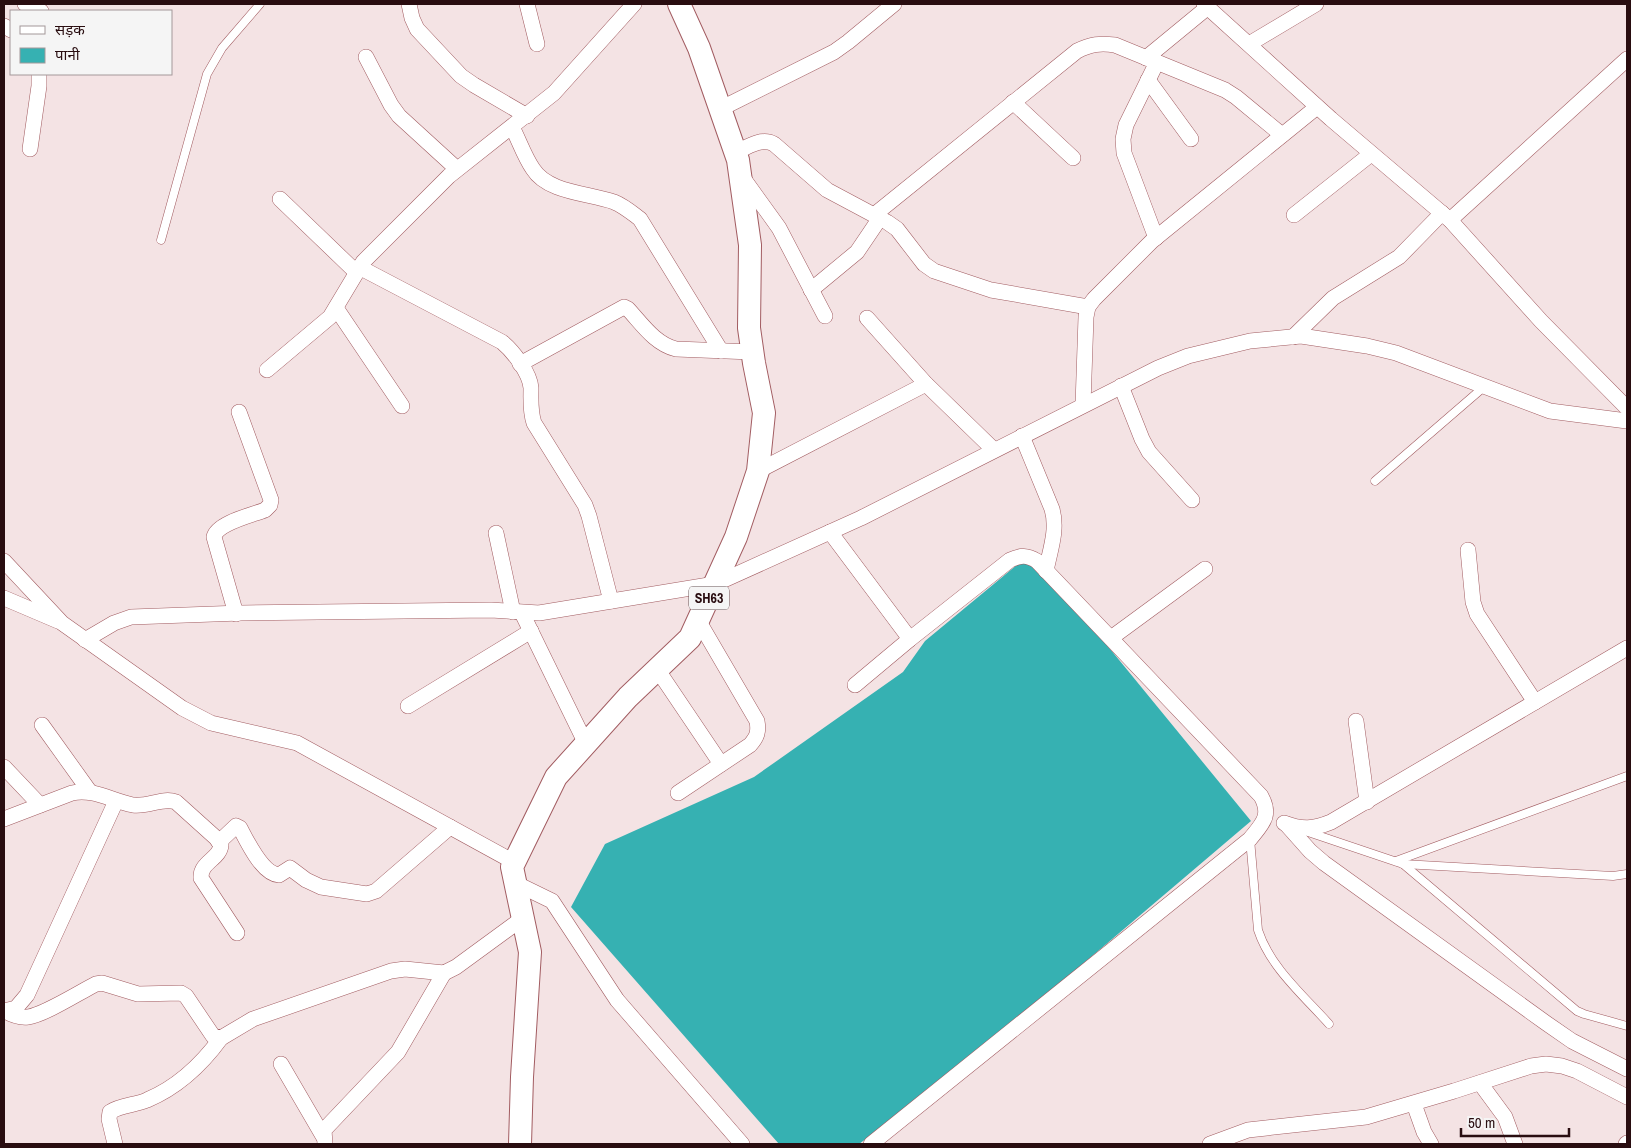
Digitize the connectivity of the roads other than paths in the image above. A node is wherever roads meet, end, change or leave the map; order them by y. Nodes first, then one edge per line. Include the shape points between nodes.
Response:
1 (25, 4) edge
2 (260, 4) edge
3 (409, 4) edge
4 (528, 4) edge
5 (634, 4) edge
6 (679, 4) edge
7 (894, 4) edge
8 (1316, 4) edge
9 (1206, 5) edge
10 (39, 10) edge
11 (537, 44) dead end
12 (1249, 44) junction
13 (366, 57) dead end
14 (1627, 59) edge
15 (1152, 60) junction
16 (39, 75) edge
17 (1148, 80) junction
18 (1013, 102) junction
19 (1317, 107) junction
20 (720, 108) junction
21 (526, 116) junction
22 (512, 126) junction
23 (1282, 135) junction
24 (1191, 139) dead end
25 (30, 149) dead end
26 (1371, 154) junction
27 (1073, 158) dead end
28 (738, 163) junction
29 (457, 169) junction
30 (280, 199) dead end
31 (1294, 215) dead end
32 (877, 216) junction
33 (1446, 217) junction
34 (1156, 238) junction
35 (161, 240) dead end
36 (357, 270) junction
37 (811, 290) junction
38 (1088, 307) junction
39 (336, 308) junction
40 (825, 316) dead end
41 (866, 318) dead end
42 (1293, 337) junction
43 (721, 351) junction
44 (752, 352) junction
45 (520, 364) junction
46 (268, 370) dead end
47 (926, 384) junction
48 (1121, 386) junction
49 (1485, 386) junction
50 (1083, 405) junction
51 (402, 406) dead end
52 (1627, 408) edge
53 (239, 412) dead end
54 (1627, 421) edge
55 (1022, 436) junction
56 (994, 450) junction
57 (758, 471) junction
58 (1375, 481) dead end
59 (1192, 500) dead end
60 (830, 532) junction
61 (496, 533) dead end
62 (1468, 550) dead end
63 (4, 561) edge
64 (1205, 569) dead end
65 (1046, 571) junction
66 (715, 584) junction
67 (5, 601) edge
68 (611, 601) junction
69 (517, 612) junction
70 (236, 614) junction
71 (698, 620) junction
72 (62, 623) junction
73 (531, 632) junction
74 (1111, 638) junction
75 (910, 639) junction
76 (85, 640) junction
77 (1627, 648) edge
78 (658, 669) junction
79 (856, 685) dead end
80 (1535, 702) junction
81 (408, 706) dead end
82 (1356, 721) dead end
83 (42, 725) dead end
84 (586, 744) junction
85 (721, 764) junction
86 (4, 767) edge
87 (1627, 776) edge
88 (90, 792) junction
89 (678, 793) dead end
90 (116, 800) junction
91 (1367, 802) junction
92 (40, 805) junction
93 (1266, 817) junction
94 (4, 819) edge
95 (1292, 826) junction
96 (450, 827) junction
97 (1250, 839) junction
98 (219, 842) junction
99 (1400, 862) junction
100 (515, 873) junction
101 (1626, 875) edge
102 (523, 918) junction
103 (237, 933) dead end
104 (444, 974) junction
105 (4, 1011) edge
106 (1329, 1024) dead end
107 (1627, 1026) edge
108 (221, 1038) junction
109 (281, 1064) dead end
110 (1627, 1069) edge
111 (1480, 1083) junction
112 (1627, 1097) edge
113 (1414, 1104) junction
114 (324, 1140) edge
115 (116, 1144) edge
116 (520, 1144) edge
117 (742, 1144) edge
118 (870, 1144) edge
119 (1210, 1144) edge
120 (1431, 1144) edge
121 (1515, 1144) edge

1 - 10 street
2 - 35 lane via 222,48 207,74
3 - 21 street via 417,29 461,76
4 - 11 street
5 - 21 street via 564,83
6 - 20 main road, SH63
7 - 20 street via 834,52
8 - 12 street
9 - 12 street
9 - 15 street
12 - 19 street
13 - 29 street via 399,116
14 - 33 street
15 - 17 street
15 - 18 street via 1115,45 1089,45
15 - 23 street via 1230,93
16 - 25 street
17 - 24 street
17 - 34 street via 1126,125 1123,139 1124,152
18 - 27 street
18 - 32 street
19 - 23 street
19 - 26 street
20 - 28 main road, SH63
21 - 22 street
22 - 29 street
22 - 43 street via 533,169 542,179 554,186 615,203 640,220
23 - 34 street
26 - 31 street
26 - 33 street
28 - 32 street via 761,141 768,140 827,190
28 - 37 street
28 - 44 main road, SH63 via 750,246 749,328
29 - 36 street
30 - 36 street
32 - 37 street via 851,258
32 - 38 street via 896,229 918,258 934,271 991,290
33 - 42 street via 1399,257 1332,298
33 - 52 street via 1541,321
34 - 38 street
36 - 39 street
36 - 45 street via 502,342
37 - 40 street
38 - 50 street
39 - 46 street
39 - 51 street
41 - 47 street
42 - 48 street via 1250,341 1188,356
42 - 49 street via 1381,349
43 - 44 street
43 - 45 street via 666,347 624,307
44 - 57 main road, SH63 via 764,413
45 - 68 street via 530,383 530,410 534,423 585,505
47 - 56 street
47 - 57 street
48 - 50 street
48 - 59 street via 1149,452
49 - 54 street via 1550,411
49 - 58 lane
50 - 55 street
53 - 70 street via 271,500 265,510 222,526 215,532
55 - 56 street
55 - 65 street via 1055,519
56 - 60 street
57 - 66 main road, SH63 via 736,537
60 - 66 street
60 - 75 street
61 - 69 street
62 - 80 street via 1477,614
63 - 72 street
64 - 74 street
65 - 74 street
65 - 75 street via 1029,556 1019,555
66 - 68 street
66 - 71 main road, SH63
67 - 72 street
68 - 69 street via 539,613
69 - 70 street
69 - 73 street
70 - 76 street via 131,617
71 - 78 main road, SH63 via 690,638
71 - 85 street via 757,721 759,730 750,745
72 - 76 street
73 - 81 street
73 - 84 street
74 - 93 street via 1262,796
75 - 79 street
76 - 96 street via 210,723 297,744
77 - 80 street
78 - 84 main road, SH63
78 - 85 street
80 - 91 street
82 - 91 street
83 - 88 street
84 - 100 main road, SH63 via 556,777
85 - 89 street
86 - 92 street
87 - 99 lane
88 - 90 street
88 - 92 street via 72,793
90 - 98 street via 142,805 170,800 176,802
90 - 105 street via 27,995 16,1008
91 - 95 street via 1318,828
92 - 94 street
93 - 95 street
93 - 97 street
95 - 99 lane
95 - 110 street via 1310,851 1324,863 1572,1041
96 - 98 street via 376,891 367,894 314,885 290,868 279,875 270,872 236,826
96 - 100 street
97 - 106 lane via 1262,943 1270,958
97 - 118 street
98 - 103 street via 221,848 203,868 201,878
99 - 101 lane
99 - 107 lane via 1577,1011
100 - 102 main road
100 - 117 street via 552,901 624,1008
102 - 104 street
102 - 116 main road via 530,952
104 - 108 street via 405,969 391,971 253,1019
104 - 114 street via 398,1052 328,1125 324,1130
105 - 108 street via 16,1017 27,1017 102,983 138,994 181,993 213,1036
108 - 115 street via 208,1056 170,1088 110,1112
109 - 114 street
111 - 112 street via 1546,1064 1577,1071
111 - 113 street
111 - 121 street via 1505,1117
113 - 119 street via 1366,1117 1248,1130
113 - 120 street

